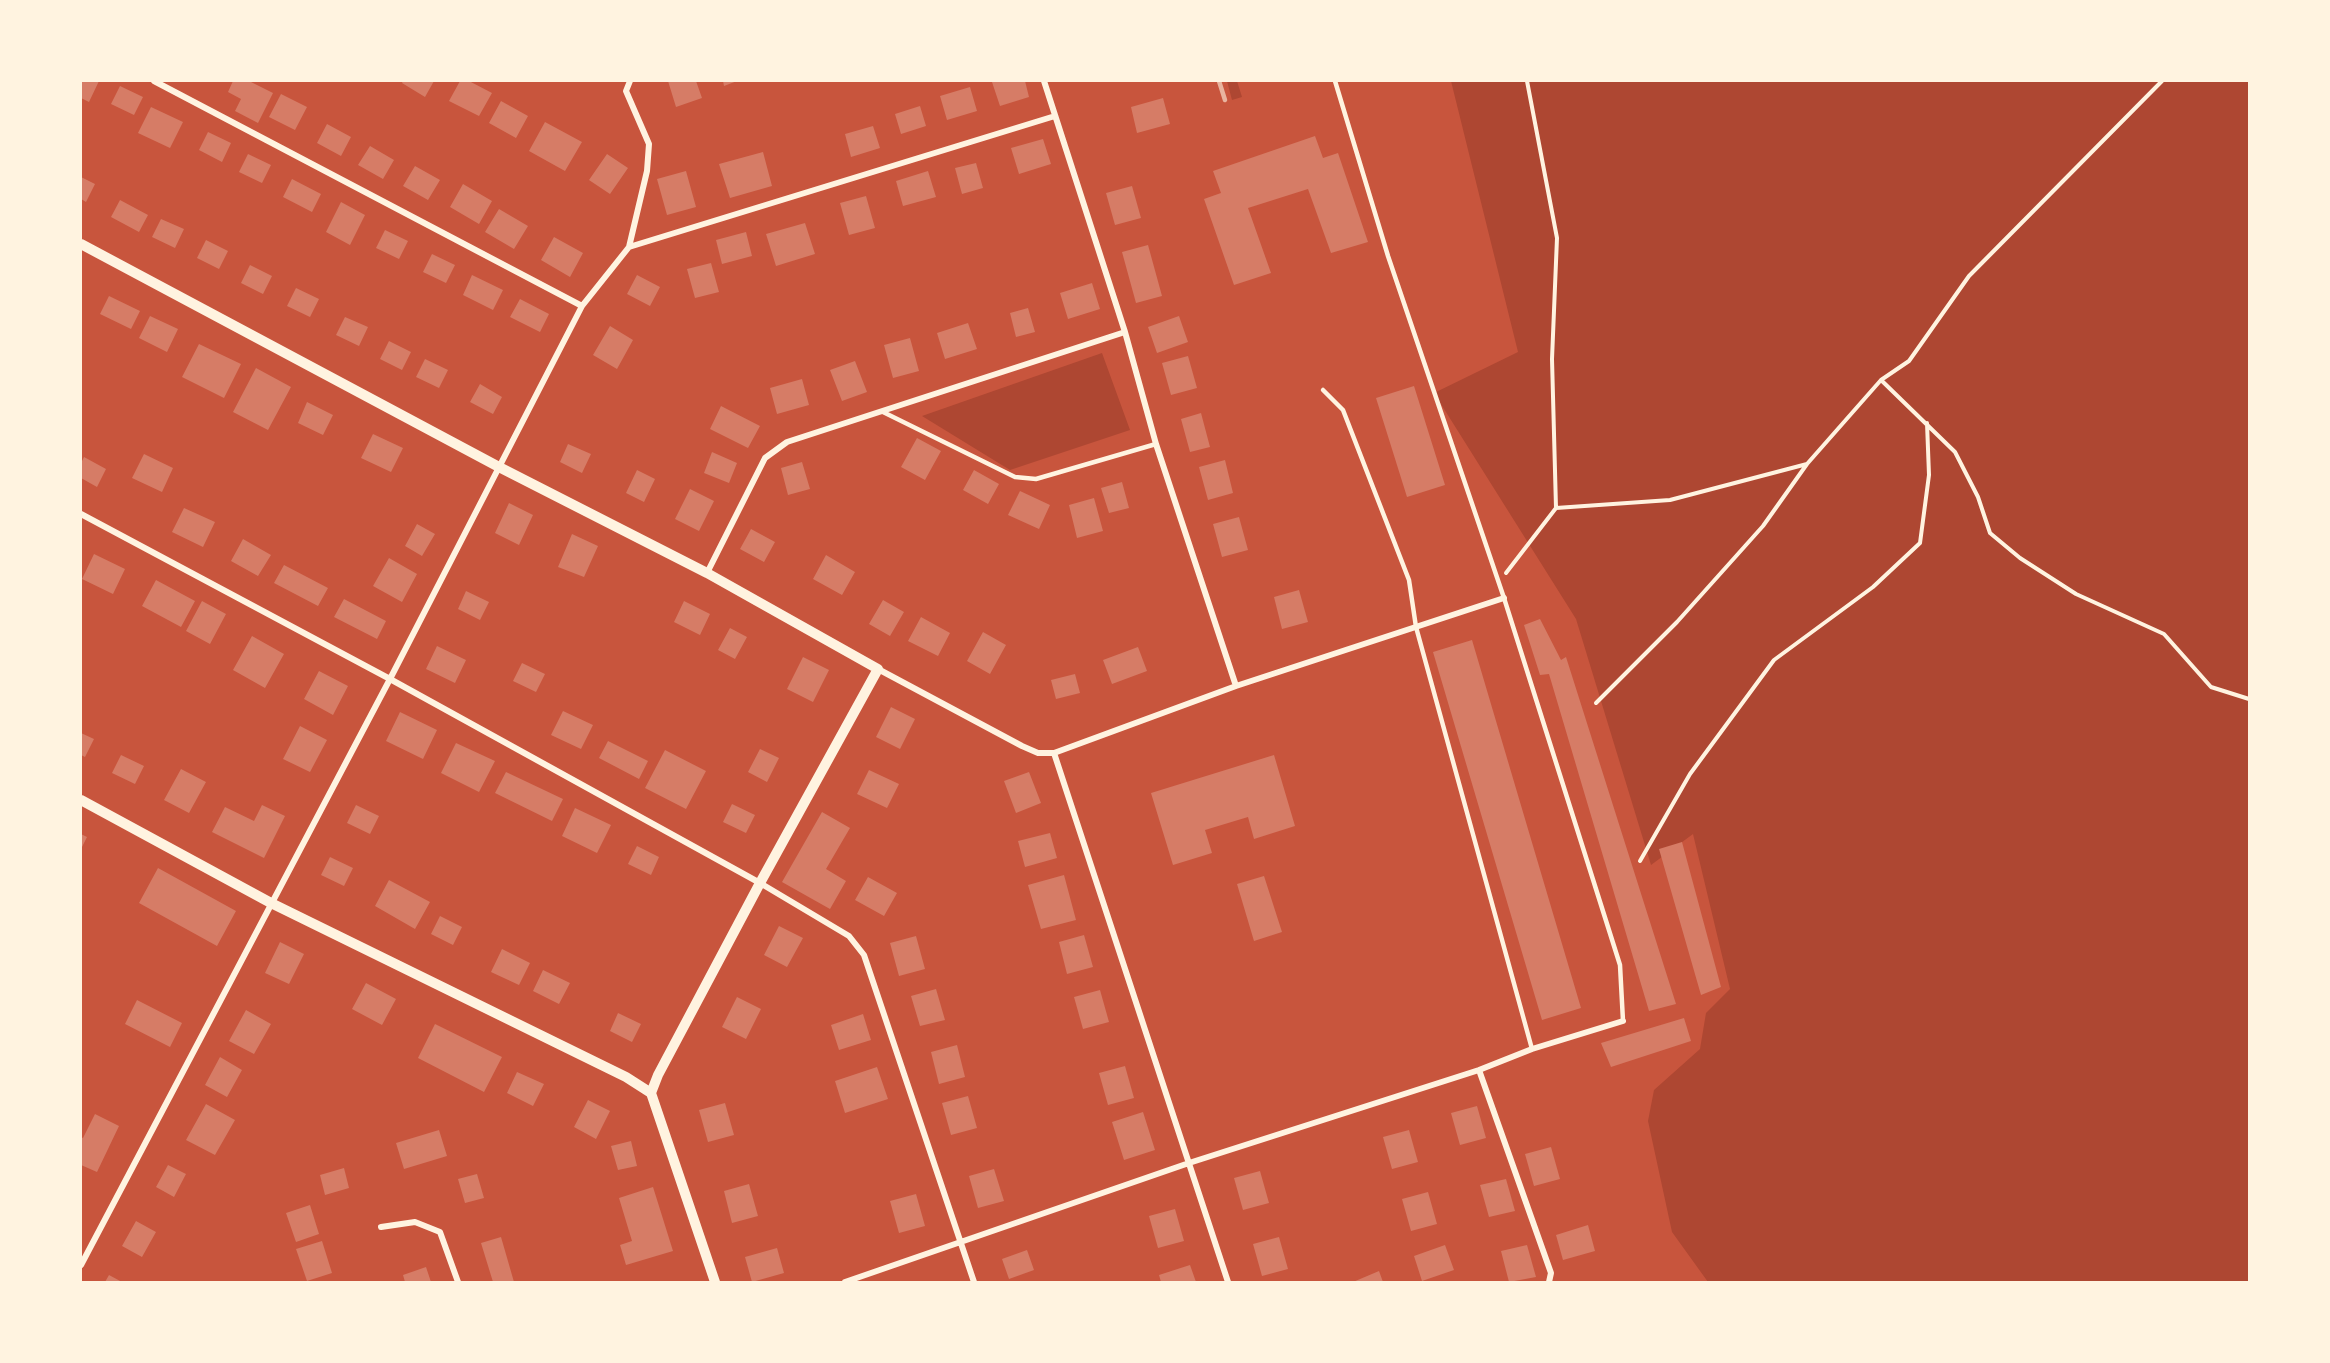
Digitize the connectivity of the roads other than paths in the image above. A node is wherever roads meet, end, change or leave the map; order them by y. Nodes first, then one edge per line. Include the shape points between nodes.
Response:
1 (154, 81) edge
2 (630, 81) edge
3 (1044, 81) edge
4 (1335, 81) edge
5 (1055, 116) junction
6 (81, 244) edge
7 (629, 247) junction
8 (582, 306) junction
9 (1125, 332) junction
10 (1323, 390) dead end
11 (883, 412) junction
12 (1156, 444) junction
13 (499, 467) junction
14 (81, 514) edge
15 (707, 573) junction
16 (1504, 598) junction
17 (1416, 627) junction
18 (878, 669) junction
19 (390, 679) junction
20 (1236, 686) junction
21 (1054, 753) junction
22 (81, 800) edge
23 (760, 883) junction
24 (271, 903) junction
25 (1623, 1021) joint
26 (1532, 1048) junction
27 (1479, 1070) junction
28 (651, 1093) junction
29 (1189, 1163) junction
30 (381, 1227) dead end
31 (961, 1242) junction
32 (81, 1265) edge
33 (458, 1282) edge
34 (714, 1282) edge
35 (845, 1282) edge
36 (974, 1282) edge
37 (1228, 1282) edge
38 (1549, 1282) edge

1 - 8 street
2 - 7 street via 626,92 649,144 647,171
3 - 5 street
4 - 16 lane via 1388,256
5 - 7 street
5 - 9 street
6 - 13 street
7 - 8 street
8 - 13 street
9 - 11 street
9 - 12 street
10 - 17 lane via 1342,410 1405,569
11 - 12 lane via 1014,477 1036,479
11 - 15 street via 787,442 765,458
12 - 20 street
13 - 15 street
13 - 19 street
14 - 19 street
15 - 18 street
16 - 17 street
16 - 25 lane via 1620,965
17 - 20 street
17 - 26 lane
18 - 21 street via 1022,746 1038,753
18 - 23 street
19 - 23 street
19 - 24 street
20 - 21 street
21 - 29 street
22 - 24 street
23 - 28 street
23 - 31 street via 849,936 864,955
24 - 28 street
24 - 32 street
25 - 26 street
26 - 27 street
27 - 29 street
27 - 38 street via 1551,1273
28 - 34 street
29 - 31 street
29 - 37 street
30 - 33 street via 415,1222 440,1232
31 - 35 street
31 - 36 street

